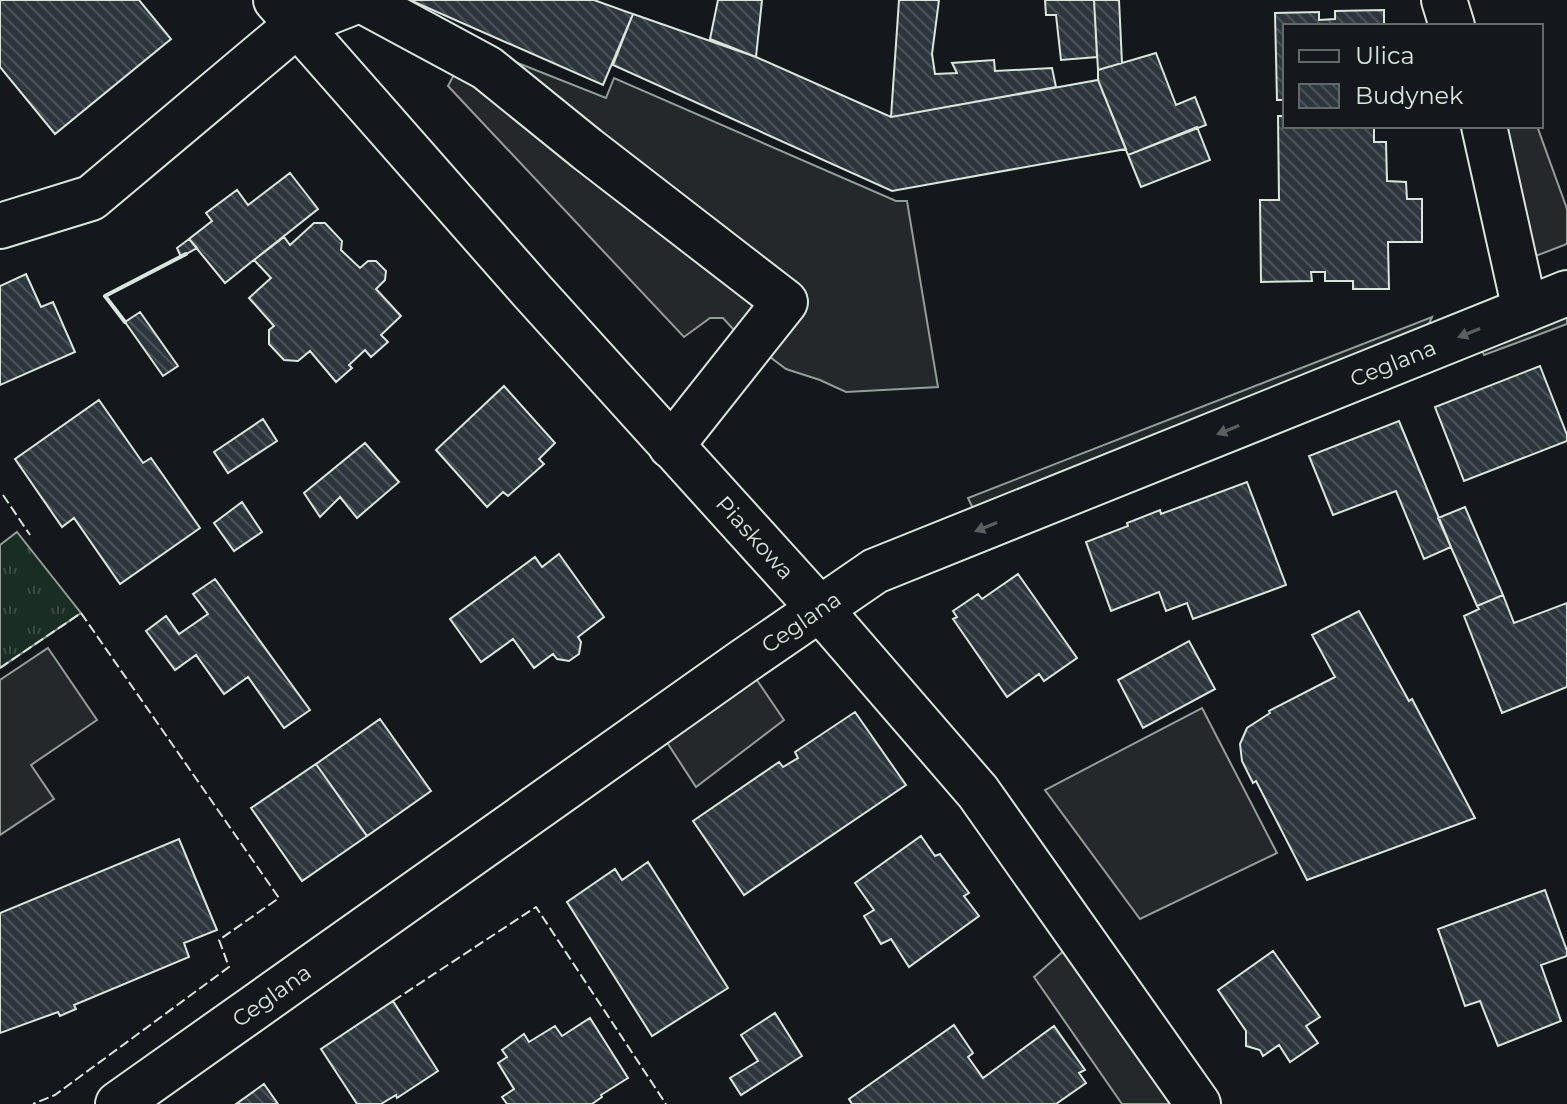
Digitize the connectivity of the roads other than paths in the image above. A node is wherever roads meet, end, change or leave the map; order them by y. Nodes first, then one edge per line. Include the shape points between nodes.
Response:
1 (360, 0) edge
2 (1444, 0) edge
3 (282, 7) edge
4 (1451, 24) edge
5 (1484, 128) edge
6 (0, 226) edge
7 (1567, 293) edge
8 (1525, 310) junction
9 (671, 446) junction
10 (819, 608) junction
11 (118, 1104) edge
12 (1198, 1104) edge

1 - 3 street
1 - 9 street via 487,68 785,302
2 - 4 street
3 - 6 street via 91,198
3 - 9 street, Piaskowa
5 - 8 street
7 - 8 street, Ceglana
8 -> 10 street, Ceglana via 875,571
9 - 10 street, Piaskowa
10 - 11 street, Ceglana
10 - 12 street, Piaskowa via 978,792

